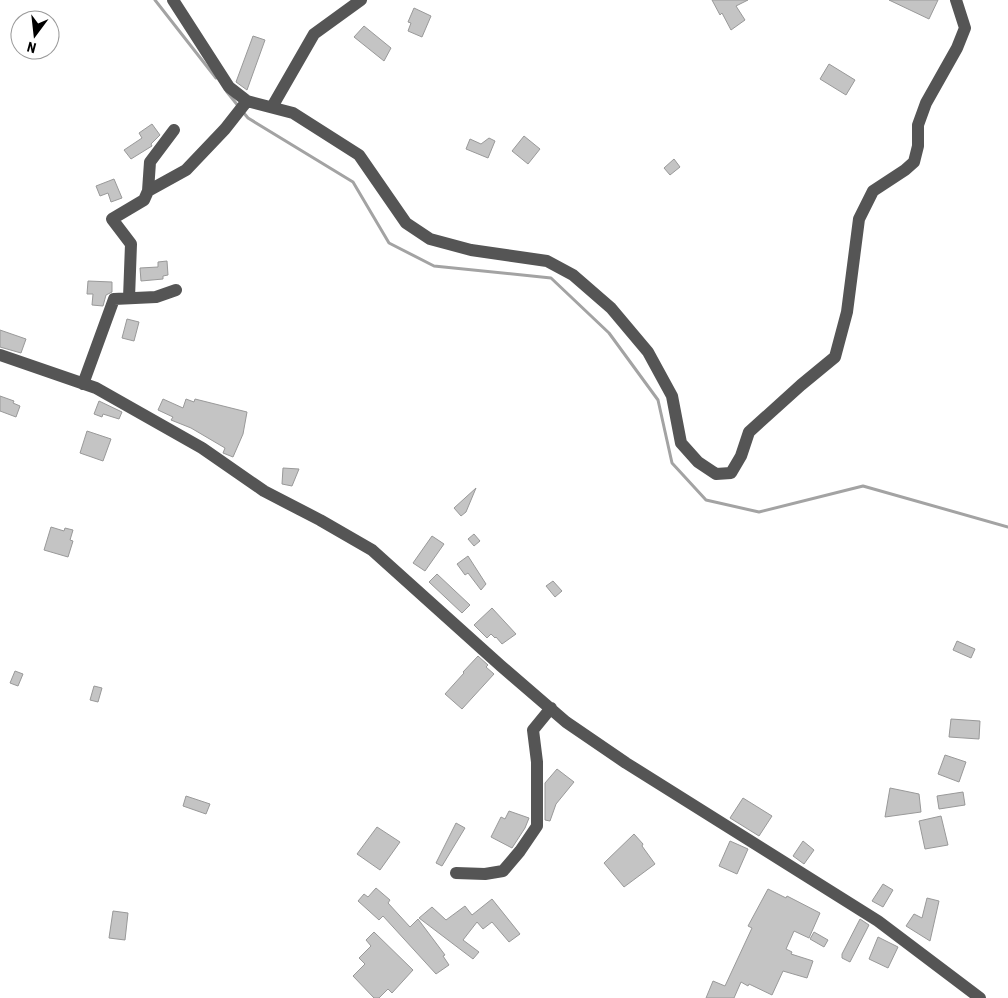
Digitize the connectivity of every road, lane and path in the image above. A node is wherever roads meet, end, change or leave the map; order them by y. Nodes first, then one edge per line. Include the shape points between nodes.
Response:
1 (173, 0) edge
2 (361, 0) edge
3 (956, 0) edge
4 (245, 104) junction
5 (272, 107) junction
6 (174, 130) dead end
7 (148, 191) junction
8 (176, 290) dead end
9 (129, 298) junction
10 (0, 355) edge
11 (83, 384) junction
12 (551, 708) junction
13 (456, 873) dead end
14 (980, 998) edge

1 - 4 street via 229,87
2 - 5 street via 314,34
3 - 5 street via 965,28 958,48 926,103 918,125 914,162 873,191 859,219 847,312 835,357 749,432 731,473 716,474 698,462 681,443 672,396 648,352 611,308 573,275 547,261 471,250 430,239 406,223 359,155 293,112
4 - 5 street
4 - 7 street via 186,170
6 - 7 street via 150,162
7 - 9 street via 144,200 112,218 131,244
8 - 9 street via 156,297
9 - 11 street via 114,298
10 - 11 street
11 - 12 street via 96,388 202,448 264,491 372,550
12 - 13 street via 533,730 538,762 537,826 502,871
12 - 14 street via 626,763 878,921

